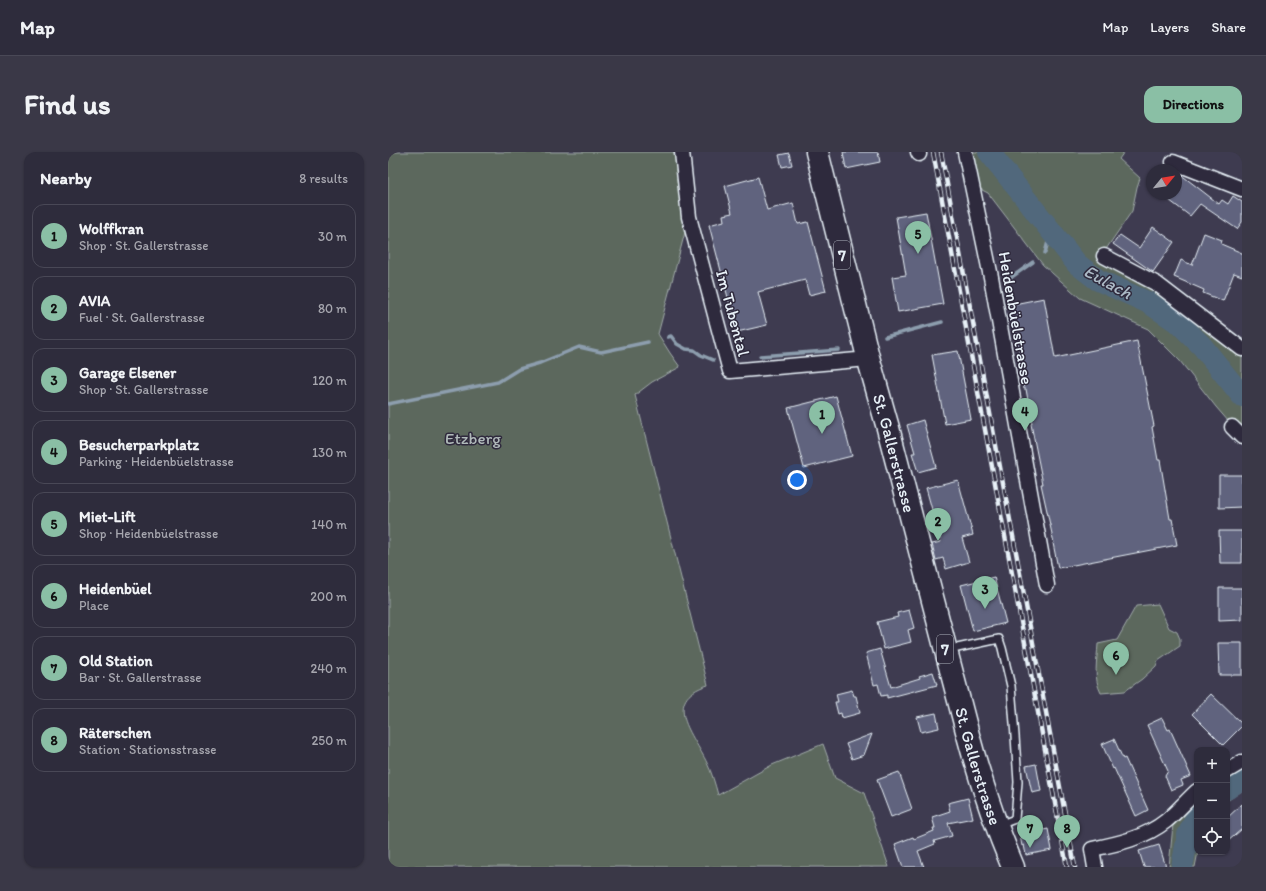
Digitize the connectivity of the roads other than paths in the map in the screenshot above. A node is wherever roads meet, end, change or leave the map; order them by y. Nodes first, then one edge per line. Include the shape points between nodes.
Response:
1 (682, 152) edge
2 (817, 152) edge
3 (965, 152) edge
4 (1173, 162) dead end
5 (1242, 189) edge
6 (1104, 256) dead end
7 (1242, 349) edge
8 (868, 357) junction
9 (1232, 427) dead end
10 (1242, 437) edge
11 (1047, 585) dead end
12 (945, 651) junction
13 (1242, 762) edge
14 (1230, 770) edge
15 (1194, 794) edge
16 (996, 826) junction
17 (1013, 867) edge
18 (1095, 867) edge

1 - 8 street, Im Tubental via 689,218 730,372
2 - 8 main road, St. Gallerstrasse / 7
3 - 11 street, Heidenbüelstrasse via 991,277
4 - 5 street
6 - 7 street via 1156,284
8 - 12 main road, St. Gallerstrasse / 7
9 - 10 street
12 - 16 main road, St. Gallerstrasse / 7
12 - 16 lane via 999,639 1002,648 1010,686 1018,782 1015,819
13 - 14 street
15 - 18 street via 1165,822 1147,833 1092,849
16 - 17 main road, St. Gallerstrasse / 7

